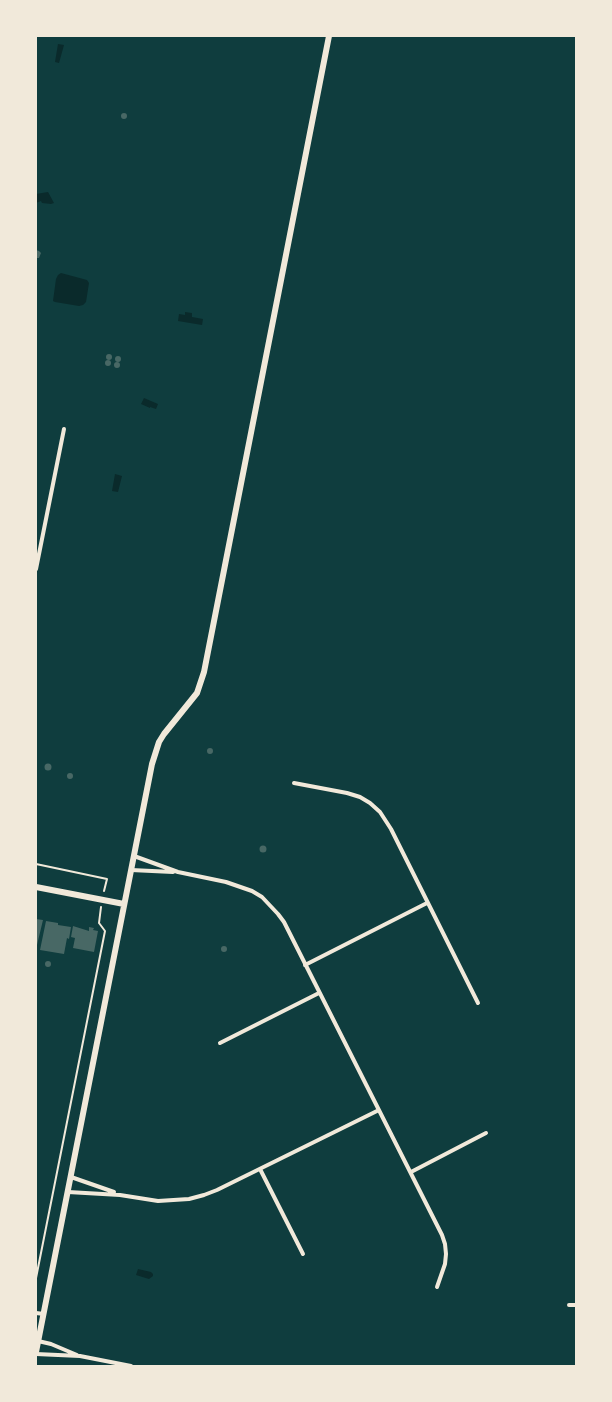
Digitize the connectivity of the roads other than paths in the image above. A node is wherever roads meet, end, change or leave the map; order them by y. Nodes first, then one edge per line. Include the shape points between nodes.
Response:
1 (329, 36) edge
2 (64, 429) dead end
3 (36, 569) edge
4 (294, 783) dead end
5 (134, 856) junction
6 (131, 870) junction
7 (178, 872) junction
8 (36, 887) edge
9 (428, 903) junction
10 (124, 904) junction
11 (305, 965) junction
12 (319, 993) junction
13 (478, 1003) dead end
14 (220, 1043) dead end
15 (379, 1110) junction
16 (486, 1134) dead end
17 (260, 1168) junction
18 (411, 1172) junction
19 (70, 1177) junction
20 (68, 1192) junction
21 (120, 1195) junction
22 (303, 1254) dead end
23 (437, 1287) dead end
24 (570, 1304) dead end
25 (576, 1305) edge
26 (36, 1313) edge
27 (44, 1314) junction
28 (39, 1323) edge
29 (38, 1341) junction
30 (36, 1353) edge
31 (80, 1356) junction
32 (131, 1366) edge

1 - 5 street via 204,672 196,694 164,734 155,752
2 - 3 street
4 - 9 street via 347,793 370,803 380,812 391,829
5 - 6 street
5 - 7 street
6 - 7 street
6 - 10 street
7 - 11 street via 240,886 262,897 284,922
8 - 10 street
9 - 11 street
9 - 13 street
10 - 19 street
11 - 12 street
12 - 14 street
12 - 15 street
15 - 17 street
15 - 18 street
16 - 18 street
17 - 21 street via 217,1190 189,1199 158,1201
17 - 22 street
18 - 23 street via 445,1244 445,1264
19 - 20 street
19 - 21 street
20 - 21 street
20 - 27 street
24 - 25 street
26 - 27 street
27 - 28 street
28 - 29 street
29 - 30 street
29 - 31 street
30 - 31 street
31 - 32 street

